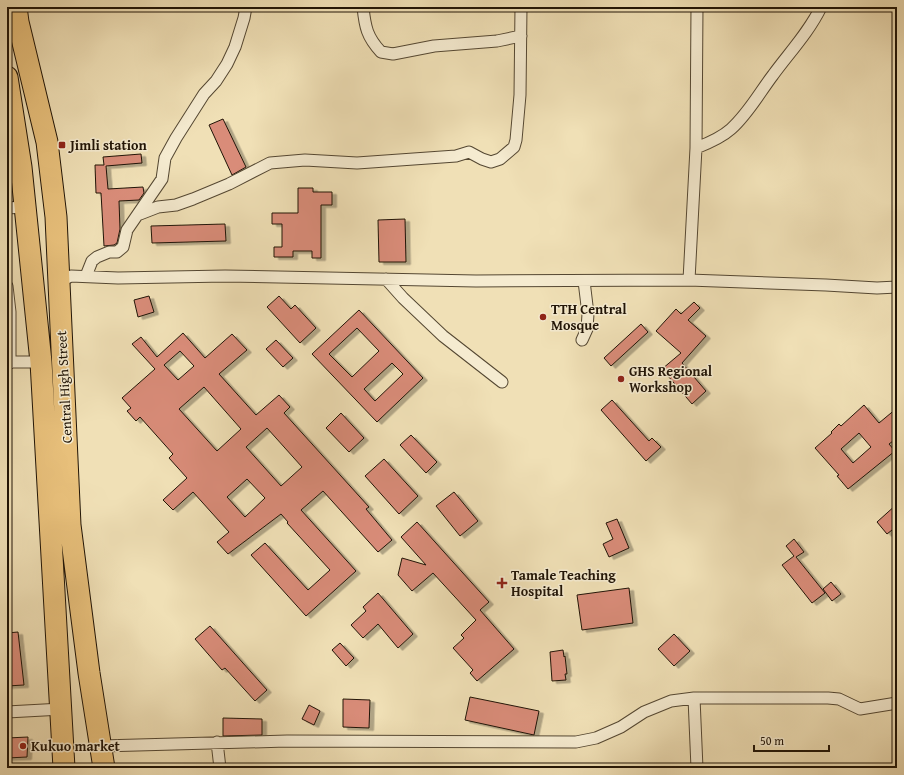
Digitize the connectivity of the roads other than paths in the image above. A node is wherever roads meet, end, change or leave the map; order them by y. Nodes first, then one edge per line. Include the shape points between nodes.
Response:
1 (16, 7) edge
2 (246, 7) edge
3 (363, 7) edge
4 (521, 7) edge
5 (697, 7) edge
6 (821, 7) edge
7 (520, 36) junction
8 (7, 77) edge
9 (16, 134) junction
10 (47, 142) junction
11 (696, 148) junction
12 (16, 207) edge
13 (140, 214) junction
14 (86, 276) junction
15 (386, 279) junction
16 (689, 280) junction
17 (584, 281) junction
18 (58, 282) junction
19 (7, 286) edge
20 (897, 287) edge
21 (582, 340) dead end
22 (41, 362) junction
23 (8, 363) edge
24 (502, 382) dead end
25 (694, 698) junction
26 (897, 703) edge
27 (62, 709) junction
28 (7, 712) edge
29 (217, 742) junction
30 (101, 746) junction
31 (64, 768) edge
32 (104, 768) edge
33 (220, 768) edge
34 (697, 768) edge

1 - 10 highway, Central High Street
2 - 13 street via 235,47 227,64 176,138 165,158 162,179
3 - 7 street via 369,36 381,52 393,54 434,46 497,41
4 - 7 street
5 - 11 street
6 - 11 street via 813,22 742,117 720,137
7 - 13 street via 520,95 516,140 509,153 500,159 491,162 469,152 456,156 358,163 306,160 270,163 193,199
8 - 9 highway, Central High Street
9 - 10 highway
9 - 12 highway, Central High Street
10 - 18 highway, Central High Street via 56,217
11 - 16 street
12 - 22 highway, Central High Street
13 - 14 street via 127,230 124,247 117,252 97,256
14 - 15 street
14 - 18 street via 72,276
15 - 17 street
15 - 24 street via 443,336
16 - 17 street
16 - 20 street
17 - 21 street via 588,314 587,329
18 - 30 highway, Central High Street via 70,525
19 - 23 street via 10,312
22 - 23 street
22 - 27 highway, Central High Street
25 - 26 street via 839,699 860,709
25 - 29 street via 671,701 644,712 621,727 576,742
25 - 34 street
27 - 28 street
27 - 31 highway, Central High Street
29 - 30 street
29 - 33 street
30 - 32 highway, Central High Street

